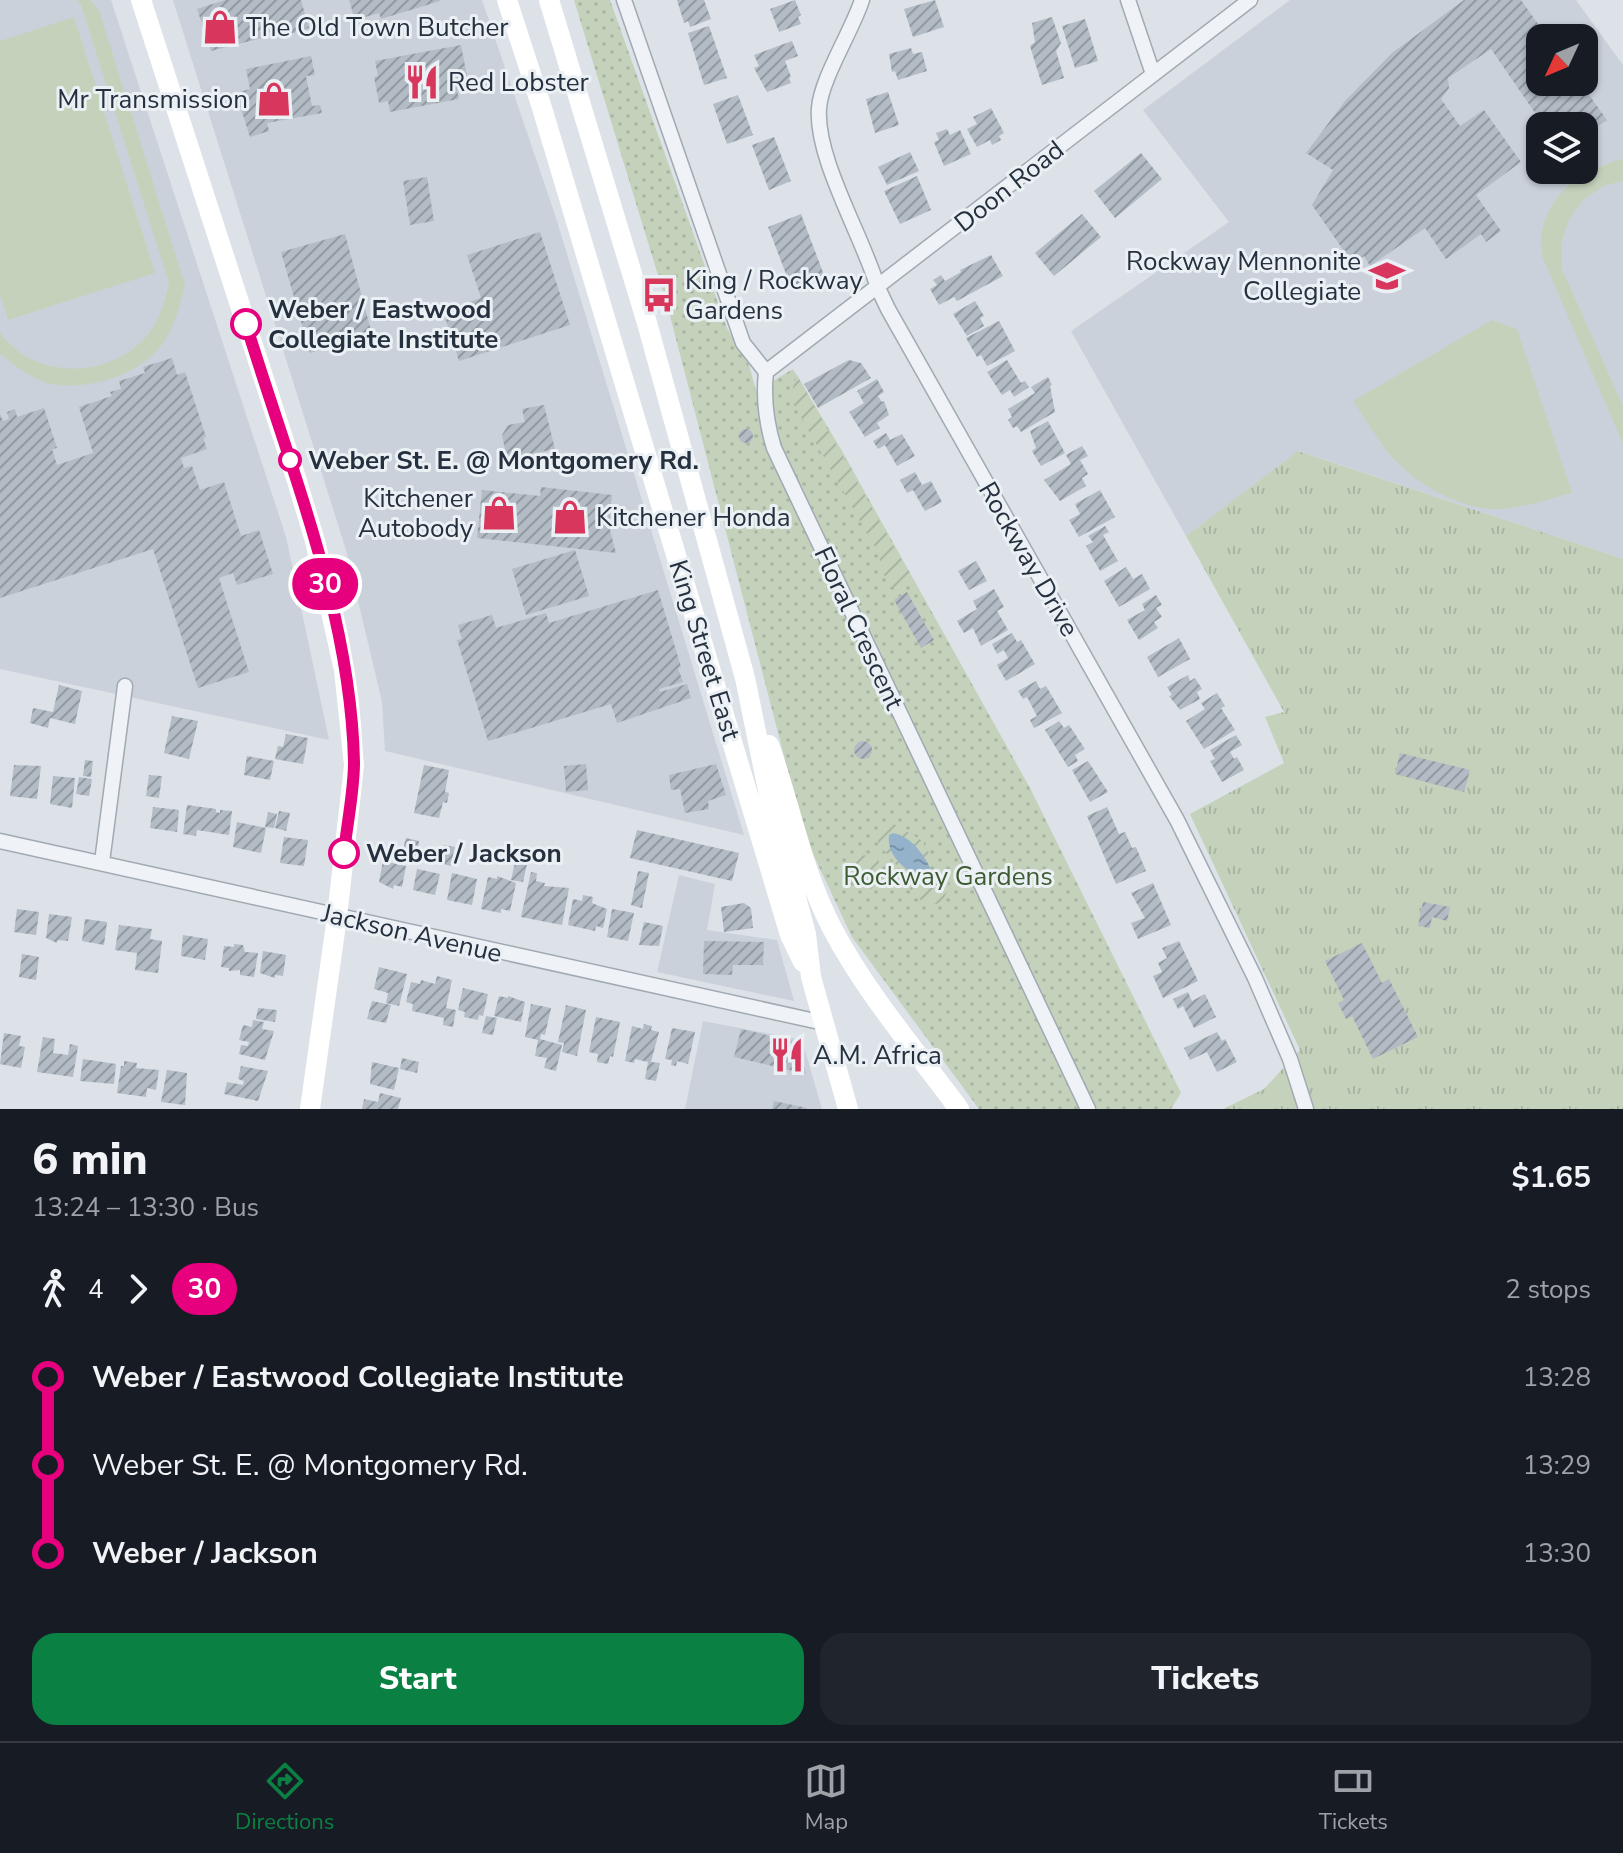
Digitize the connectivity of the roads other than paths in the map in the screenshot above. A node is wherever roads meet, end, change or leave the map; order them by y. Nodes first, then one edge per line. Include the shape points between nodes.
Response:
1 (141, 0) edge
2 (507, 0) edge
3 (549, 0) edge
4 (624, 0) edge
5 (862, 0) edge
6 (1128, 0) edge
7 (1250, 0) edge
8 (1153, 74) junction
9 (878, 288) junction
10 (766, 372) junction
11 (745, 678) junction
12 (125, 686) dead end
13 (0, 841) edge
14 (102, 862) junction
15 (337, 917) junction
16 (811, 977) junction
17 (824, 1023) junction
18 (310, 1109) edge
19 (848, 1109) edge
20 (959, 1109) edge
21 (1088, 1109) edge
22 (1306, 1109) edge

1 - 15 main road via 297,481 336,631 354,765
2 - 16 main road, King Street East via 790,935
3 - 11 main road, King Street East via 647,323
4 - 10 street via 743,343
5 - 9 street, Rockway Drive via 819,108 824,153
6 - 8 street
7 - 8 street, Doon Road
8 - 9 street, Doon Road
9 - 10 street, Doon Road
9 - 22 street, Rockway Drive via 1177,820 1261,991
10 - 21 street, Floral Crescent via 767,425 774,448
11 - 16 main road, King Street East via 771,805 806,934
11 - 20 main road via 832,929
12 - 14 street
13 - 14 street, Jackson Avenue
14 - 15 street, Jackson Avenue
15 - 17 street, Jackson Avenue
15 - 18 main road
16 - 17 main road, King Street East
17 - 19 main road, King Street East

